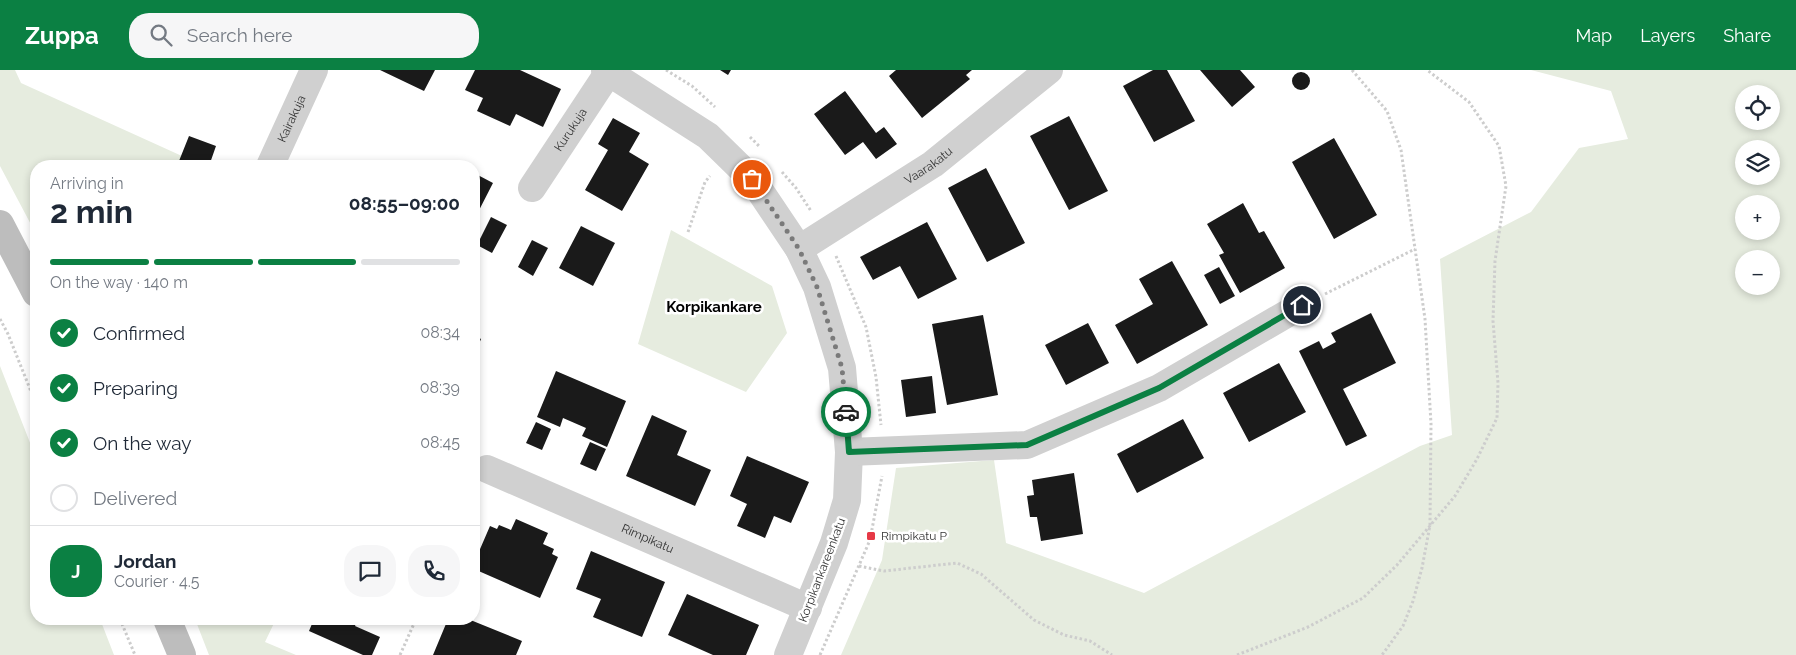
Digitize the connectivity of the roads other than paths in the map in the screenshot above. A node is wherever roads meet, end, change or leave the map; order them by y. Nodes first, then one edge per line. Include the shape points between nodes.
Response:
1 (314, 70) edge
2 (1049, 70) edge
3 (608, 71) edge
4 (273, 160) edge
5 (532, 188) dead end
6 (0, 224) edge
7 (799, 249) junction
8 (30, 282) edge
9 (1302, 305) road end
10 (849, 452) junction
11 (487, 468) dead end
12 (808, 608) junction
13 (170, 625) edge
14 (182, 655) edge
15 (788, 655) edge

1 - 4 street, Kairakuja
2 - 7 street, Vaarakatu via 933,164
3 - 5 street, Kurukuja
3 - 7 street, Korpikankareenkatu via 708,136 752,179
6 - 8 main road
7 - 10 street, Korpikankareenkatu via 817,287 842,368
9 - 10 street via 1159,388 1027,445
10 - 12 street, Korpikankareenkatu via 847,500
11 - 12 street, Rimpikatu
12 - 15 street, Korpikankareenkatu
13 - 14 main road

